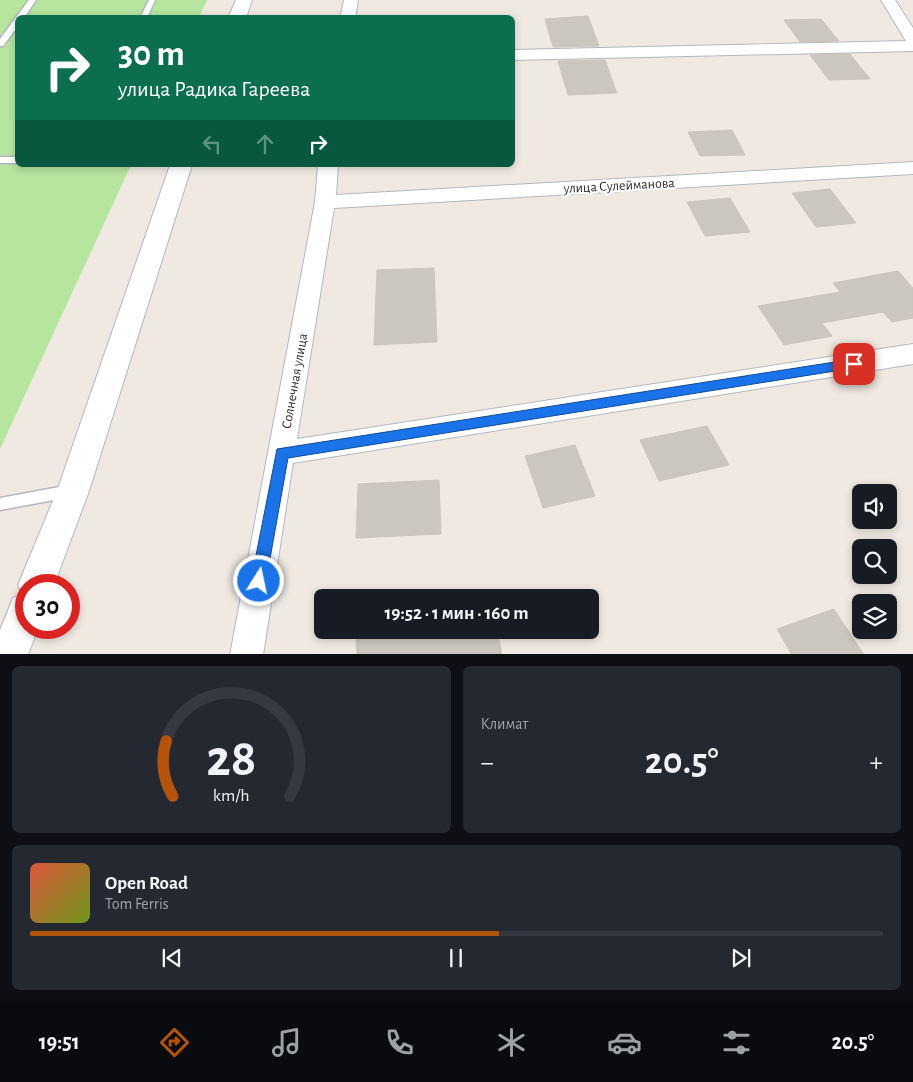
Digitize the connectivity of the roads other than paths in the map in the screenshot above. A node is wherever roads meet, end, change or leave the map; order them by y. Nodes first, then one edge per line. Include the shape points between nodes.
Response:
1 (33, 0) edge
2 (152, 0) edge
3 (244, 0) edge
4 (351, 0) edge
5 (888, 0) edge
6 (22, 15) edge
7 (144, 15) edge
8 (238, 15) edge
9 (348, 15) edge
10 (15, 24) edge
11 (913, 40) edge
12 (0, 44) edge
13 (913, 46) edge
14 (515, 54) edge
15 (0, 160) edge
16 (15, 160) edge
17 (180, 167) edge
18 (328, 167) edge
19 (913, 168) edge
20 (325, 202) junction
21 (913, 354) edge
22 (282, 453) junction
23 (73, 491) junction
24 (0, 504) edge
25 (40, 574) edge
26 (15, 639) edge
27 (9, 654) edge
28 (246, 654) edge

1 - 6 lane
2 - 7 lane
3 - 8 main road
4 - 9 street
5 - 11 street
10 - 12 lane
13 - 14 street
15 - 16 lane
17 - 23 main road
18 - 20 street, Солнечная улица
19 - 20 street, улица Сулейманова
20 - 22 street, Солнечная улица
21 - 22 street
22 - 28 street, Солнечная улица
23 - 24 lane
23 - 25 main road
26 - 27 main road

